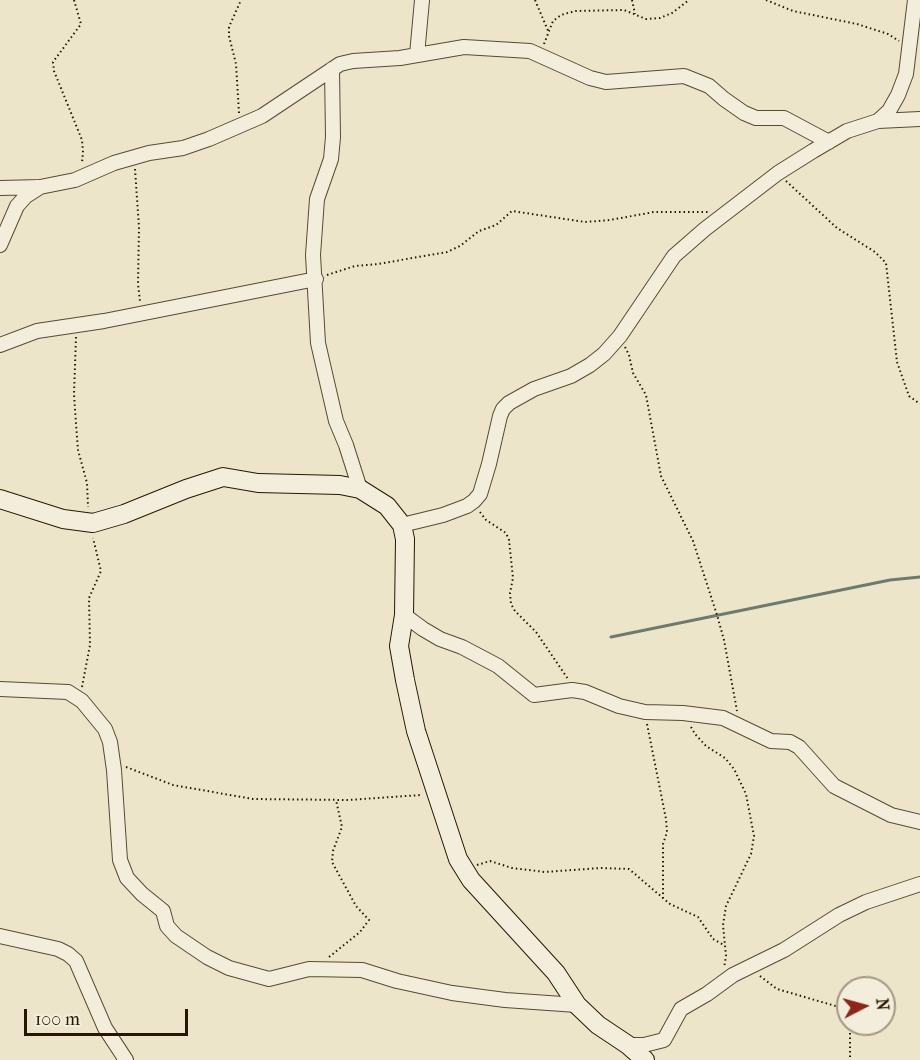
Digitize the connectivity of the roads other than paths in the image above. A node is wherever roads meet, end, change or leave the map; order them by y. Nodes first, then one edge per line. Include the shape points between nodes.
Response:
1 (422, 0) edge
2 (915, 0) edge
3 (417, 55) junction
4 (332, 69) junction
5 (920, 119) edge
6 (878, 121) junction
7 (829, 142) junction
8 (40, 187) junction
9 (0, 188) edge
10 (0, 245) edge
11 (316, 279) junction
12 (0, 345) edge
13 (360, 489) junction
14 (0, 499) edge
15 (402, 525) junction
16 (404, 615) junction
17 (0, 689) edge
18 (920, 822) edge
19 (920, 884) edge
20 (0, 936) edge
21 (577, 1005) junction
22 (628, 1045) junction
23 (126, 1060) edge
24 (645, 1060) edge

1 - 3 street
2 - 6 street via 906,74 889,111
3 - 4 street via 353,61
3 - 7 street via 474,46 530,51 606,82 684,76 709,86 744,113 756,118 784,118
4 - 8 street via 262,116 238,126 183,148 135,157 75,180
4 - 11 street via 333,137 331,159 318,199 313,255
5 - 6 street
6 - 7 street via 847,131
7 - 15 street via 778,172 674,256 604,354 571,376 534,389 503,409 480,494 474,501 443,515
8 - 9 street
8 - 10 street via 17,206
11 - 12 street via 37,332
11 - 13 street via 320,354 336,421
13 - 14 street via 223,477 90,523 63,519
13 - 15 street via 387,506
15 - 16 street
16 - 18 street via 440,639 498,666 534,695 572,690 645,712 716,717 771,741 790,742 834,786 891,815
16 - 21 street via 399,646 416,731 458,859 471,880 556,973
17 - 21 street via 68,692 82,701 105,729 113,760 117,842 127,878 163,911 167,926 176,936 207,957 229,968 269,979 309,969 362,970 452,993
19 - 22 street via 848,910 784,950 733,975 681,1009 664,1040
20 - 23 street via 68,954 76,962 105,1028
21 - 22 street
22 - 24 street

